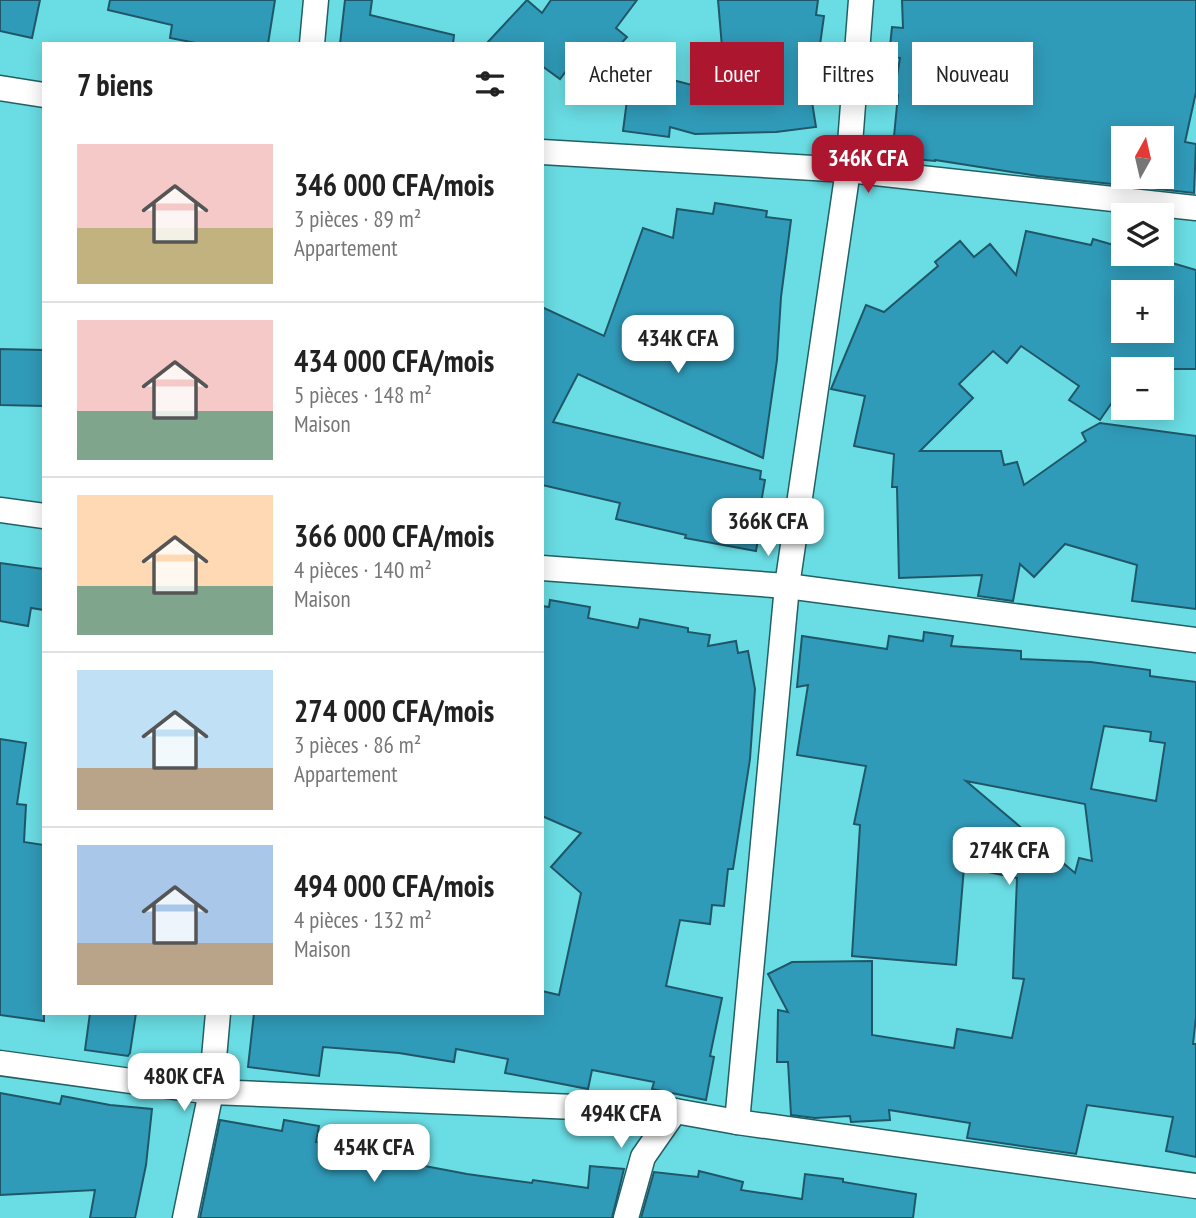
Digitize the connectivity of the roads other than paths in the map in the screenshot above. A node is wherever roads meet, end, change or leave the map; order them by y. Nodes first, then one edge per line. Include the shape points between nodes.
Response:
1 (316, 0) edge
2 (861, 0) edge
3 (312, 42) edge
4 (0, 88) edge
5 (42, 95) edge
6 (544, 152) edge
7 (848, 170) junction
8 (1196, 208) edge
9 (0, 510) edge
10 (42, 516) edge
11 (544, 568) edge
12 (787, 586) junction
13 (1196, 640) edge
14 (218, 1015) edge
15 (0, 1063) edge
16 (211, 1092) junction
17 (675, 1111) junction
18 (737, 1122) junction
19 (1196, 1186) edge
20 (185, 1218) edge
21 (626, 1218) edge

1 - 3 street
2 - 7 street
4 - 5 street
6 - 7 street
7 - 8 street
7 - 12 street
9 - 10 street
11 - 12 street
12 - 13 street
12 - 18 street
14 - 16 street
15 - 16 street
16 - 17 street
16 - 20 street
17 - 18 street
17 - 21 street via 643,1157
18 - 19 street

